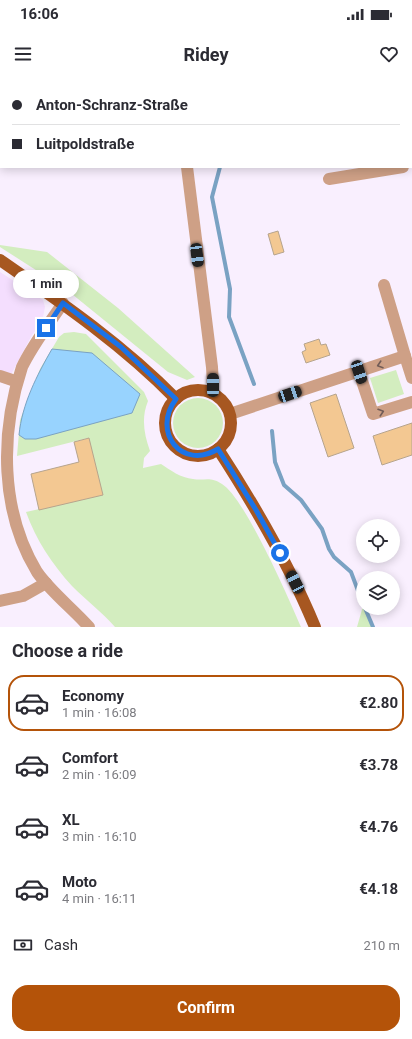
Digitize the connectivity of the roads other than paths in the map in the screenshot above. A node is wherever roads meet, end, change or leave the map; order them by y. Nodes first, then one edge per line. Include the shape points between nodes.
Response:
1 (187, 168) edge
2 (397, 168) edge
3 (329, 179) dead end
4 (0, 260) edge
5 (384, 285) dead end
6 (63, 303) junction
7 (405, 356) junction
8 (359, 372) junction
9 (0, 376) edge
10 (412, 378) edge
11 (15, 381) junction
12 (211, 393) junction
13 (176, 399) junction
14 (412, 402) edge
15 (230, 414) junction
16 (218, 449) junction
17 (46, 583) junction
18 (0, 601) edge
19 (89, 627) edge
20 (315, 627) edge

1 - 12 street via 212,366
2 - 3 street
4 - 6 main road
5 - 7 street
6 - 11 street via 30,352
6 - 13 main road via 121,347
7 -> 8 street
7 - 10 street
8 -> 14 street via 373,414
8 - 15 street
9 - 11 street
11 - 17 street via 4,416 0,460 3,493 18,539
12 - 13 main road via 192,391
12 - 15 main road via 223,401
13 - 16 main road via 168,411 166,426 173,444 179,450 195,456
15 - 16 main road via 231,429
16 - 20 main road via 270,534
17 - 18 street via 28,594
17 - 19 street

